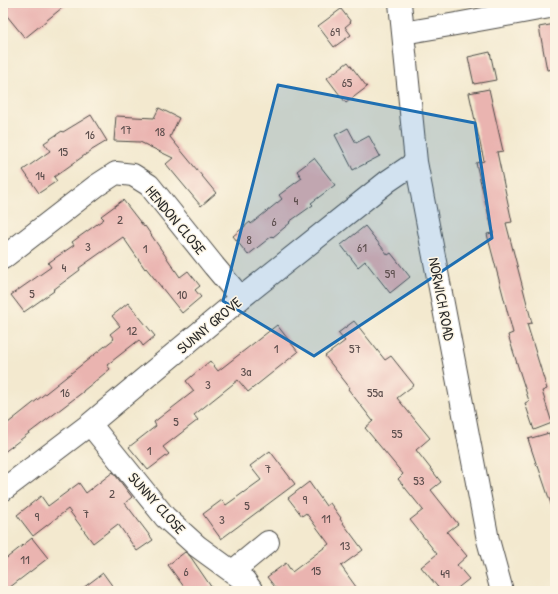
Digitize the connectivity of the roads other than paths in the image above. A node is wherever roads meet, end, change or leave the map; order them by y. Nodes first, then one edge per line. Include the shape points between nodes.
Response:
1 (400, 3) edge
2 (555, 6) edge
3 (403, 33) junction
4 (416, 162) junction
5 (3, 258) edge
6 (241, 298) junction
7 (90, 424) junction
8 (3, 490) edge
9 (268, 542) dead end
10 (233, 571) junction
11 (252, 591) edge
12 (502, 591) edge

1 - 3 street, NORWICH ROAD
2 - 3 street
3 - 4 street, NORWICH ROAD
4 - 6 street, SUNNY GROVE via 388,181
4 - 12 street, NORWICH ROAD via 488,540
5 - 6 street, HENDON CLOSE via 116,173 133,174 149,185
6 - 7 street, SUNNY GROVE
7 - 8 street, SUNNY GROVE
7 - 10 street, SUNNY CLOSE via 166,517 197,546
9 - 10 street
10 - 11 street, SUNNY CLOSE

